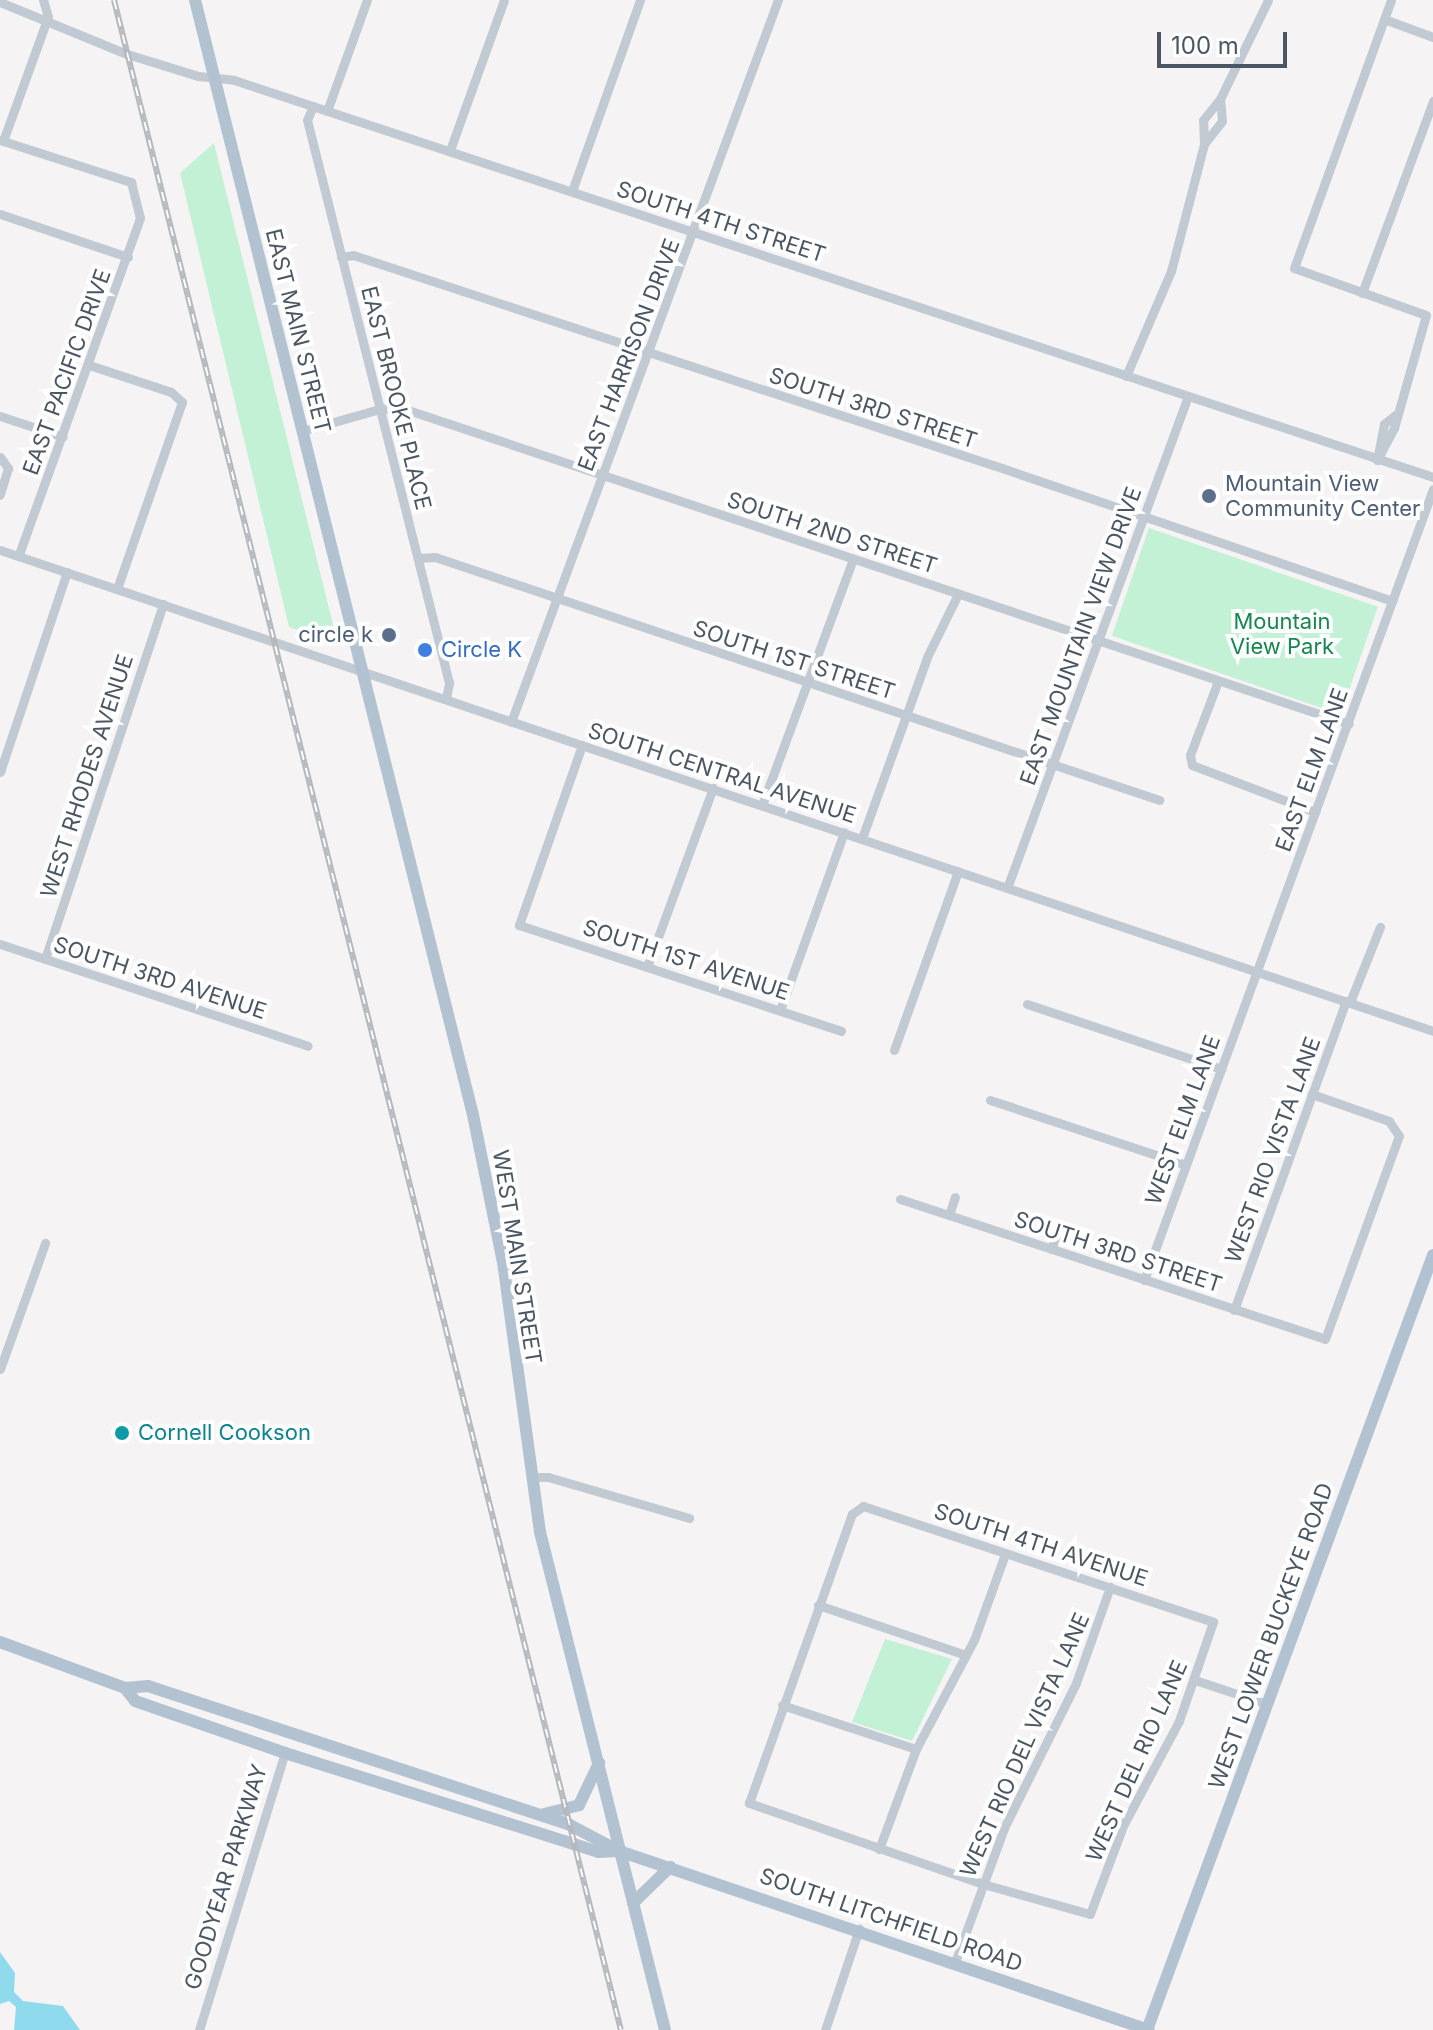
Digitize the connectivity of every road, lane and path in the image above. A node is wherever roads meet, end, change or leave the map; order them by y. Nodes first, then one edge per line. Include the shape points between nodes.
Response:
1 (43, 0) edge
2 (195, 0) edge
3 (367, 0) edge
4 (504, 0) edge
5 (640, 0) edge
6 (778, 0) edge
7 (1268, 0) edge
8 (1391, 0) edge
9 (0, 2) edge
10 (48, 17) junction
11 (1384, 19) junction
12 (1433, 37) edge
13 (214, 75) junction
14 (1220, 99) junction
15 (1433, 101) edge
16 (313, 106) junction
17 (327, 111) junction
18 (2, 140) edge
19 (1204, 144) junction
20 (450, 150) junction
21 (572, 191) junction
22 (0, 214) edge
23 (694, 232) junction
24 (128, 257) junction
25 (341, 257) junction
26 (1362, 293) junction
27 (650, 354) junction
28 (89, 365) junction
29 (1126, 376) junction
30 (1188, 396) junction
31 (380, 409) junction
32 (0, 416) edge
33 (302, 431) junction
34 (63, 437) junction
35 (0, 457) edge
36 (1377, 460) junction
37 (602, 476) junction
38 (1433, 477) edge
39 (1433, 489) edge
40 (0, 495) edge
41 (1144, 518) junction
42 (0, 550) edge
43 (18, 556) junction
44 (418, 558) junction
45 (853, 559) junction
46 (67, 572) junction
47 (117, 589) junction
48 (958, 594) junction
49 (557, 599) junction
50 (1393, 601) junction
51 (163, 604) junction
52 (1099, 640) junction
53 (363, 671) junction
54 (1218, 681) junction
55 (809, 684) junction
56 (446, 699) junction
57 (906, 715) junction
58 (511, 722) junction
59 (1349, 724) junction
60 (582, 745) junction
61 (1053, 764) junction
62 (0, 772) edge
63 (713, 788) junction
64 (1159, 800) dead end
65 (762, 805) junction
66 (1315, 812) junction
67 (844, 832) junction
68 (862, 838) junction
69 (958, 871) junction
70 (1007, 888) junction
71 (1380, 927) dead end
72 (0, 944) edge
73 (45, 959) junction
74 (647, 967) junction
75 (1255, 972) junction
76 (1348, 1002) junction
77 (1027, 1004) dead end
78 (780, 1010) junction
79 (841, 1031) dead end
80 (1433, 1031) edge
81 (308, 1046) dead end
82 (894, 1050) dead end
83 (1221, 1069) junction
84 (1312, 1094) junction
85 (990, 1100) dead end
86 (1186, 1165) junction
87 (955, 1197) dead end
88 (900, 1199) dead end
89 (949, 1215) junction
90 (1059, 1229) dead end
91 (45, 1243) dead end
92 (1051, 1249) junction
93 (1433, 1255) edge
94 (1144, 1280) junction
95 (1234, 1310) junction
96 (0, 1369) edge
97 (531, 1477) junction
98 (689, 1518) dead end
99 (1005, 1554) junction
100 (1110, 1587) junction
101 (818, 1605) junction
102 (1213, 1622) joint
103 (0, 1642) edge
104 (966, 1655) junction
105 (1195, 1680) junction
106 (148, 1686) junction
107 (125, 1688) junction
108 (135, 1701) junction
109 (1267, 1704) junction
110 (782, 1705) junction
111 (290, 1736) junction
112 (916, 1749) junction
113 (285, 1753) junction
114 (599, 1763) junction
115 (534, 1814) junction
116 (879, 1849) junction
117 (619, 1851) junction
118 (670, 1867) junction
119 (983, 1884) junction
120 (633, 1903) junction
121 (859, 1929) junction
122 (955, 1962) junction
123 (199, 2030) edge
124 (665, 2030) edge
125 (825, 2030) edge
126 (1148, 2030) edge

1 - 10 street
2 - 13 main road, EAST MAIN STREET
3 - 17 street
4 - 20 street
5 - 21 street
6 - 23 street, EAST HARRISON DRIVE
7 - 14 street
8 - 11 street
9 - 10 street, SOUTH 4TH STREET
10 - 13 street, SOUTH 4TH STREET via 127,54 198,76
10 - 18 street
11 - 12 street
11 - 26 street via 1294,268
13 - 16 street, SOUTH 4TH STREET
13 - 33 main road, EAST MAIN STREET
14 - 19 street via 1203,120
14 - 19 street via 1222,121
15 - 26 street
16 - 17 street, SOUTH 4TH STREET
16 - 25 street, EAST BROOKE PLACE via 307,120
17 - 20 street, SOUTH 4TH STREET
18 - 24 street, EAST PACIFIC DRIVE via 131,182 140,226
19 - 29 street via 1171,271
20 - 21 street, SOUTH 4TH STREET
21 - 23 street, SOUTH 4TH STREET
22 - 24 street
23 - 27 street, EAST HARRISON DRIVE
23 - 29 street, SOUTH 4TH STREET
24 - 28 street, EAST PACIFIC DRIVE
25 - 27 street, SOUTH 3RD STREET via 353,255
25 - 31 street, EAST BROOKE PLACE
26 - 36 street via 1426,315 1386,450
27 - 37 street, EAST HARRISON DRIVE
27 - 41 street, SOUTH 3RD STREET
28 - 34 street, EAST PACIFIC DRIVE
28 - 47 street via 180,396 182,410
29 - 30 street, SOUTH 4TH STREET
30 - 36 street, SOUTH 4TH STREET
30 - 41 street, EAST MOUNTAIN VIEW DRIVE
31 - 33 street, SOUTH 2ND STREET
31 - 37 street, SOUTH 2ND STREET via 402,408
31 - 44 street, EAST BROOKE PLACE
32 - 34 street
33 - 53 main road, EAST MAIN STREET
34 - 43 street, EAST PACIFIC DRIVE
35 - 40 street via 8,468
36 - 38 street, SOUTH 4TH STREET
37 - 45 street, SOUTH 2ND STREET
37 - 49 street, EAST HARRISON DRIVE
39 - 50 street, EAST ELM LANE
41 - 50 street, SOUTH 3RD STREET
41 - 52 street, EAST MOUNTAIN VIEW DRIVE
42 - 43 street, SOUTH CENTRAL AVENUE
43 - 46 street, SOUTH CENTRAL AVENUE
44 - 49 street, SOUTH 1ST STREET via 435,557
44 - 56 street, EAST BROOKE PLACE via 449,683
45 - 48 street, SOUTH 2ND STREET
45 - 55 street
46 - 47 street, SOUTH CENTRAL AVENUE
46 - 62 street
47 - 51 street, SOUTH CENTRAL AVENUE
48 - 52 street, SOUTH 2ND STREET
48 - 57 street
49 - 55 street, SOUTH 1ST STREET
49 - 58 street, EAST HARRISON DRIVE
50 - 59 street, EAST ELM LANE
51 - 53 street, SOUTH CENTRAL AVENUE
51 - 73 street, WEST RHODES AVENUE
52 - 54 street, SOUTH 2ND STREET
52 - 61 street, EAST MOUNTAIN VIEW DRIVE
53 - 56 street, SOUTH CENTRAL AVENUE
53 - 97 main road, WEST MAIN STREET via 486,1173
54 - 59 street, SOUTH 2ND STREET
54 - 66 street via 1190,755 1192,765
55 - 57 street, SOUTH 1ST STREET
55 - 65 street
56 - 58 street, SOUTH CENTRAL AVENUE
57 - 61 street, SOUTH 1ST STREET
57 - 68 street
58 - 60 street, SOUTH CENTRAL AVENUE
59 - 66 street, EAST ELM LANE
60 - 63 street, SOUTH CENTRAL AVENUE
60 - 74 street, SOUTH 1ST AVENUE via 519,925
61 - 64 street, SOUTH 1ST STREET
61 - 70 street, EAST MOUNTAIN VIEW DRIVE
63 - 65 street, SOUTH CENTRAL AVENUE
63 - 74 street
65 - 67 street, SOUTH CENTRAL AVENUE
66 - 75 street, EAST ELM LANE
67 - 68 street, SOUTH CENTRAL AVENUE
67 - 78 street
68 - 69 street, SOUTH CENTRAL AVENUE
69 - 70 street, SOUTH CENTRAL AVENUE
69 - 82 street
70 - 75 street, SOUTH CENTRAL AVENUE
71 - 76 street, WEST RIO VISTA LANE
72 - 73 street, SOUTH 3RD AVENUE
73 - 81 street, SOUTH 3RD AVENUE
74 - 78 street, SOUTH 1ST AVENUE
75 - 76 street, SOUTH CENTRAL AVENUE
75 - 83 street, WEST ELM LANE
76 - 80 street, SOUTH CENTRAL AVENUE
76 - 84 street, WEST RIO VISTA LANE
77 - 83 street
78 - 79 street, SOUTH 1ST AVENUE
83 - 86 street, WEST ELM LANE
84 - 95 street, WEST RIO VISTA LANE
84 - 95 street, SOUTH 3RD STREET via 1398,1128 1399,1136 1325,1339
85 - 86 street
86 - 94 street, WEST ELM LANE
87 - 89 street
88 - 89 street, SOUTH 3RD STREET
89 - 92 street, SOUTH 3RD STREET
90 - 92 street
91 - 96 street
92 - 94 street, SOUTH 3RD STREET
93 - 109 main road, WEST LOWER BUCKEYE ROAD
94 - 95 street, SOUTH 3RD STREET
97 - 98 street via 548,1477
97 - 114 main road, WEST MAIN STREET
99 - 100 street, SOUTH 4TH AVENUE
99 - 101 street, SOUTH 4TH AVENUE via 856,1507
99 - 104 street
100 - 102 street, SOUTH 4TH AVENUE
100 - 119 street, WEST RIO DEL VISTA LANE via 1076,1683 1017,1797
101 - 104 street
101 - 110 street
102 - 105 street, WEST DEL RIO LANE
103 - 107 main road, SOUTH LITCHFIELD ROAD
104 - 112 street
105 - 109 street
105 - 119 street, WEST DEL RIO LANE via 1123,1826 1090,1914
106 - 107 main road, SOUTH LITCHFIELD ROAD
106 - 108 main road
106 - 111 main road, SOUTH LITCHFIELD ROAD
107 - 108 main road
108 - 113 main road, SOUTH LITCHFIELD ROAD
109 - 126 main road, WEST LOWER BUCKEYE ROAD
110 - 112 street
110 - 116 street via 749,1803
111 - 113 main road, GOODYEAR PARKWAY
111 - 115 main road, SOUTH LITCHFIELD ROAD
112 - 116 street
113 - 117 main road, SOUTH LITCHFIELD ROAD via 599,1852
113 - 123 street, GOODYEAR PARKWAY
114 - 115 main road via 579,1805 567,1813
114 - 117 main road, WEST MAIN STREET
115 - 117 main road, SOUTH LITCHFIELD ROAD via 595,1834
116 - 119 street
117 - 118 main road, SOUTH LITCHFIELD ROAD
117 - 120 main road, WEST MAIN STREET
118 - 120 main road
118 - 121 main road, SOUTH LITCHFIELD ROAD
119 - 122 street, WEST RIO DEL VISTA LANE
120 - 124 main road, WEST MAIN STREET
121 - 122 main road, SOUTH LITCHFIELD ROAD
121 - 125 street
122 - 126 main road, SOUTH LITCHFIELD ROAD

